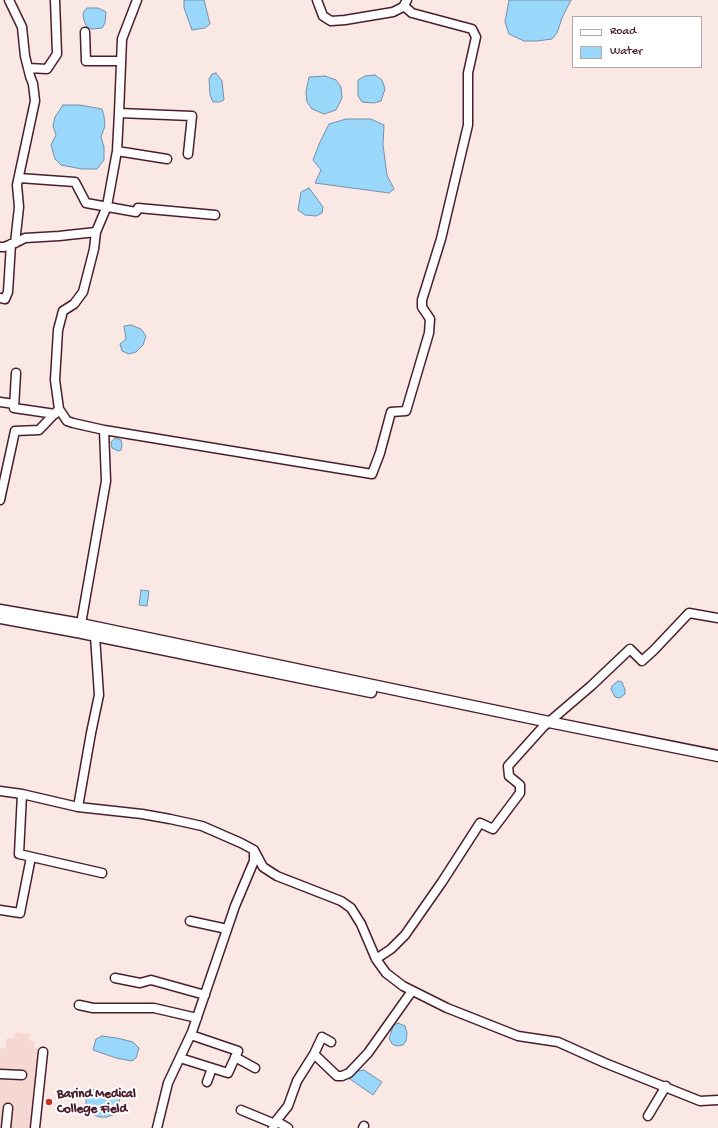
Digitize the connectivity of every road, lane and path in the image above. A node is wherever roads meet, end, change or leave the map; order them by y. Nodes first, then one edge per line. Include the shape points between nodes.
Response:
1 (9, 0) edge
2 (55, 0) edge
3 (317, 0) edge
4 (135, 1) edge
5 (406, 3) edge
6 (85, 32) dead end
7 (121, 61) junction
8 (28, 68) junction
9 (120, 113) junction
10 (117, 151) junction
11 (188, 154) dead end
12 (167, 159) dead end
13 (19, 178) junction
14 (107, 206) junction
15 (215, 215) dead end
16 (96, 232) junction
17 (13, 244) junction
18 (0, 246) edge
19 (0, 298) edge
20 (16, 373) dead end
21 (0, 402) edge
22 (14, 404) junction
23 (57, 412) junction
24 (104, 430) junction
25 (0, 500) edge
26 (0, 610) edge
27 (0, 618) edge
28 (718, 618) edge
29 (81, 624) junction
30 (96, 632) junction
31 (546, 724) junction
32 (718, 756) edge
33 (718, 762) edge
34 (0, 791) edge
35 (22, 794) junction
36 (78, 807) junction
37 (254, 850) junction
38 (32, 857) junction
39 (102, 873) dead end
40 (0, 910) edge
41 (190, 921) dead end
42 (228, 929) junction
43 (376, 959) junction
44 (114, 978) dead end
45 (412, 991) junction
46 (206, 995) junction
47 (78, 1006) dead end
48 (197, 1018) junction
49 (191, 1035) junction
50 (332, 1042) dead end
51 (43, 1052) dead end
52 (314, 1054) junction
53 (180, 1058) junction
54 (235, 1058) junction
55 (212, 1068) junction
56 (255, 1068) dead end
57 (0, 1074) edge
58 (22, 1075) dead end
59 (207, 1082) dead end
60 (666, 1086) junction
61 (718, 1100) edge
62 (8, 1108) dead end
63 (241, 1110) dead end
64 (648, 1116) dead end
65 (275, 1124) edge
66 (6, 1128) edge
67 (35, 1128) edge
68 (157, 1128) edge
69 (288, 1128) edge

1 - 8 street via 22,28
2 - 8 street via 57,54 47,69
3 - 5 street via 323,16 332,21 394,12
4 - 7 street via 122,39
5 - 24 street via 412,13 472,29 476,38 468,73 468,125 441,239 422,300 422,307 430,319 429,333 406,411 391,412 372,474
6 - 7 street via 86,61
7 - 9 street
8 - 13 street via 35,101
9 - 10 street
9 - 11 street via 192,116
10 - 12 street
10 - 14 street
13 - 14 street via 75,182 86,203
13 - 17 street via 19,207
14 - 15 street via 136,212 138,208
14 - 16 street
16 - 17 street via 25,238
16 - 23 street via 83,292 74,304 63,311 58,330 54,380
17 - 18 street
17 - 19 street via 8,292 5,299
20 - 22 street
21 - 22 street
22 - 23 street via 14,408
23 - 24 street via 67,421
23 - 25 street via 39,430 15,431
24 - 29 street via 106,481
26 - 29 main road
27 - 30 main road
28 - 31 street via 689,613 642,661 630,649
29 - 30 main road
30 - 31 main road
30 - 36 street via 99,695
31 - 32 main road
31 - 33 main road
31 - 43 street via 508,766 509,776 520,785 520,793 493,829 480,823 404,935 391,949
34 - 35 street
35 - 36 street
35 - 38 street via 19,854
36 - 37 street via 142,814 202,826
37 - 42 street via 254,861
37 - 43 street via 263,868 341,901 351,908
38 - 39 street
38 - 40 street via 20,913
41 - 42 street
42 - 46 street
43 - 45 street via 386,973
44 - 46 street via 140,983 151,980
45 - 52 street via 368,1053 349,1073 337,1076
45 - 60 street via 518,1036 558,1042 604,1064
46 - 48 street
47 - 48 street via 154,1008
48 - 49 street
49 - 53 street
49 - 54 street via 238,1051
50 - 52 street via 322,1037
51 - 67 street
52 - 65 street via 297,1081 288,1106
53 - 55 street
53 - 68 street via 168,1083
54 - 55 street via 228,1073
54 - 56 street
55 - 59 street
57 - 58 street
60 - 61 street via 700,1100
60 - 64 street
62 - 66 street
63 - 65 street
65 - 69 street

